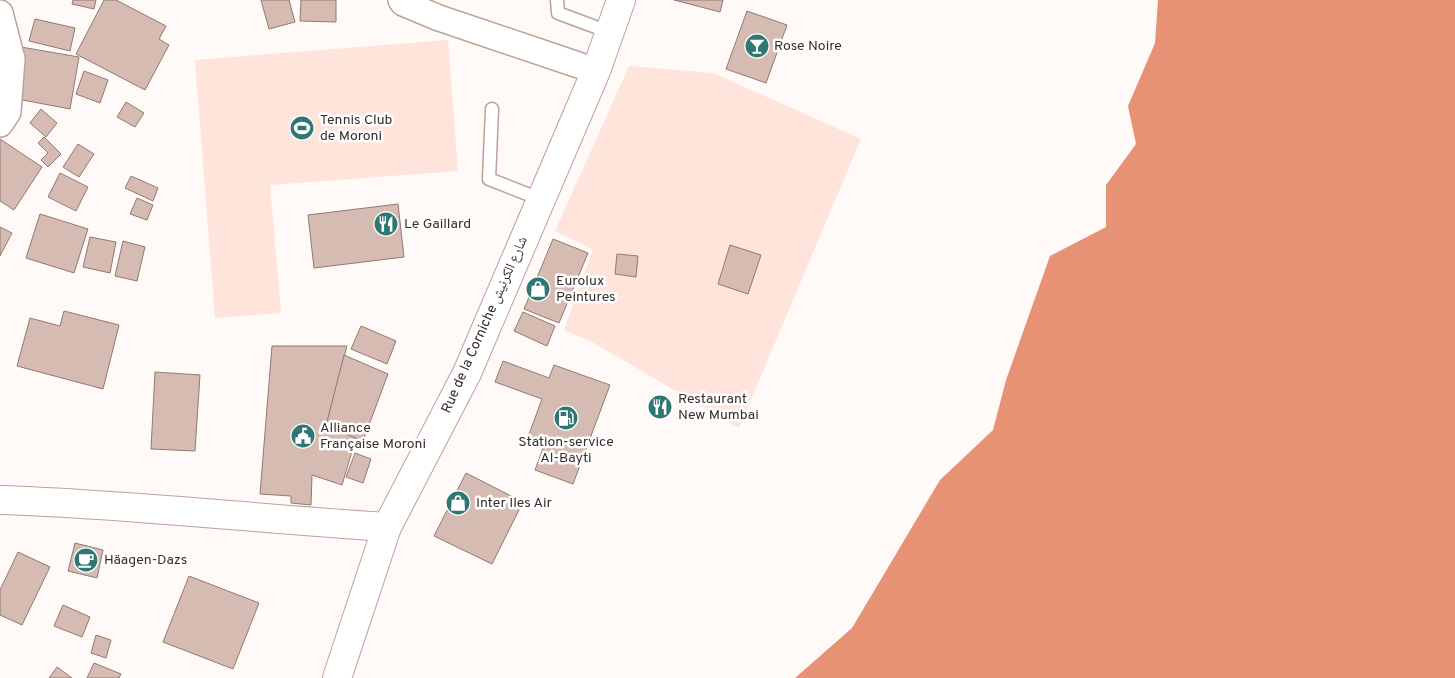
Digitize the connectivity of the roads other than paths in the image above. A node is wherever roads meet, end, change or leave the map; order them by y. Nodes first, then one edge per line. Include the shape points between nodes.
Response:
1 (401, 0) edge
2 (557, 0) edge
3 (621, 0) edge
4 (0, 13) edge
5 (609, 32) junction
6 (6, 58) edge
7 (596, 71) junction
8 (492, 109) dead end
9 (0, 124) edge
10 (540, 199) junction
11 (0, 500) edge
12 (387, 527) junction
13 (337, 678) edge

1 - 7 street via 439,18
2 - 5 lane via 558,13
3 - 5 main road, Rue de la Corniche شارع الكرنيش
4 - 6 street
5 - 7 main road, Rue de la Corniche شارع الكرنيش
6 - 9 street via 8,112
7 - 10 main road, Rue de la Corniche شارع الكرنيش
8 - 10 lane via 489,179
10 - 12 main road, Rue de la Corniche شارع الكرنيش via 467,373
11 - 12 main road via 78,502
12 - 13 main road, Rue de la Corniche شارع الكرنيش

